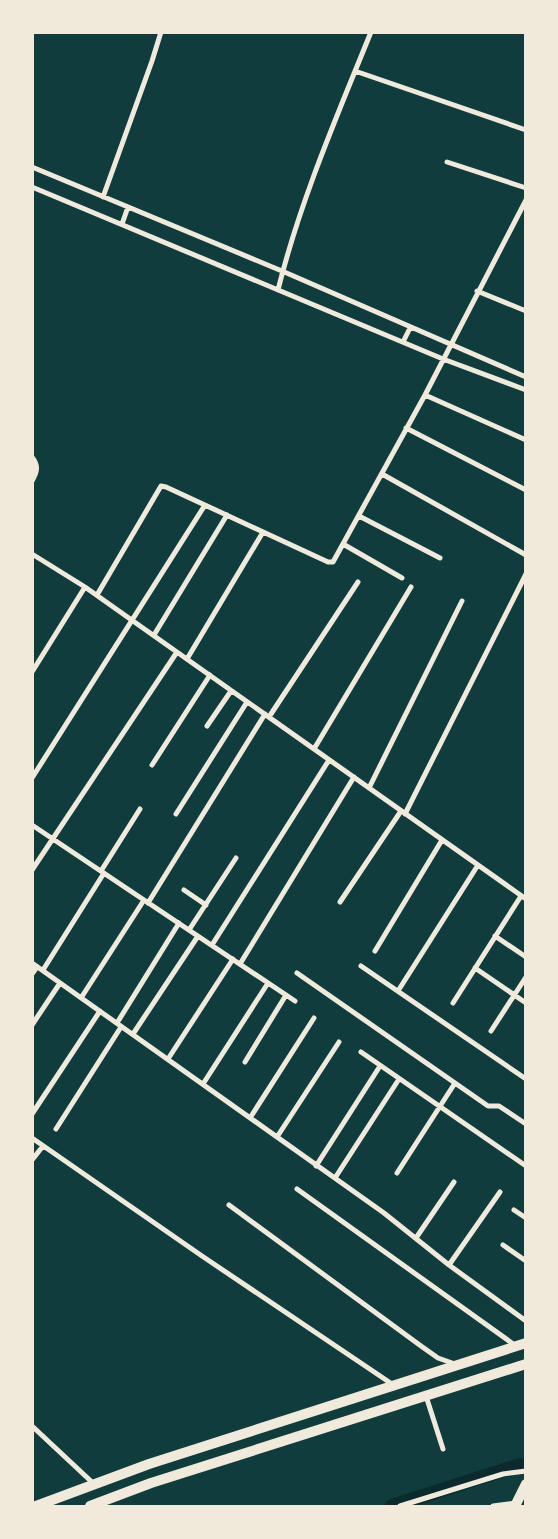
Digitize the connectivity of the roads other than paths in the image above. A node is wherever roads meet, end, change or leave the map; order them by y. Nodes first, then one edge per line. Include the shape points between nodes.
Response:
1 (161, 32) edge
2 (371, 32) edge
3 (356, 71) junction
4 (526, 130) edge
5 (447, 162) dead end
6 (32, 167) edge
7 (32, 187) edge
8 (526, 188) edge
9 (103, 196) junction
10 (526, 200) edge
11 (128, 207) junction
12 (523, 212) edge
13 (122, 224) junction
14 (282, 272) junction
15 (278, 290) junction
16 (477, 291) junction
17 (526, 311) edge
18 (410, 328) junction
19 (403, 342) junction
20 (450, 345) junction
21 (443, 359) junction
22 (526, 378) edge
23 (526, 390) edge
24 (425, 395) junction
25 (406, 428) junction
26 (526, 440) edge
27 (32, 457) edge
28 (382, 474) junction
29 (32, 481) edge
30 (526, 490) edge
31 (205, 505) junction
32 (227, 515) junction
33 (359, 516) junction
34 (263, 532) junction
35 (343, 544) junction
36 (32, 554) edge
37 (526, 554) edge
38 (440, 558) dead end
39 (526, 574) edge
40 (402, 578) dead end
41 (358, 582) dead end
42 (86, 587) junction
43 (411, 588) dead end
44 (97, 595) junction
45 (462, 601) dead end
46 (133, 621) junction
47 (154, 635) junction
48 (177, 652) junction
49 (187, 659) junction
50 (32, 672) edge
51 (210, 675) junction
52 (232, 691) junction
53 (247, 702) junction
54 (267, 716) junction
55 (208, 726) dead end
56 (314, 749) junction
57 (329, 760) junction
58 (152, 765) dead end
59 (354, 777) junction
60 (32, 778) edge
61 (369, 788) junction
62 (140, 809) dead end
63 (403, 812) junction
64 (176, 814) dead end
65 (32, 825) edge
66 (53, 839) junction
67 (442, 840) junction
68 (236, 858) dead end
69 (478, 865) junction
70 (32, 870) edge
71 (103, 872) junction
72 (184, 890) dead end
73 (523, 897) edge
74 (146, 901) junction
75 (340, 902) dead end
76 (206, 905) junction
77 (179, 923) junction
78 (190, 930) junction
79 (198, 936) junction
80 (495, 936) junction
81 (212, 945) junction
82 (375, 951) dead end
83 (526, 957) edge
84 (233, 959) junction
85 (240, 964) junction
86 (361, 966) dead end
87 (38, 967) edge
88 (475, 968) junction
89 (297, 973) dead end
90 (32, 974) edge
91 (526, 977) edge
92 (60, 983) junction
93 (268, 983) junction
94 (398, 991) junction
95 (286, 995) junction
96 (514, 995) junction
97 (81, 998) junction
98 (295, 1001) dead end
99 (454, 1003) dead end
100 (526, 1003) edge
101 (100, 1011) junction
102 (314, 1018) dead end
103 (32, 1025) edge
104 (119, 1025) junction
105 (491, 1031) dead end
106 (133, 1034) junction
107 (339, 1042) dead end
108 (361, 1052) dead end
109 (168, 1059) junction
110 (245, 1062) dead end
111 (380, 1066) junction
112 (399, 1079) junction
113 (526, 1080) edge
114 (455, 1082) junction
115 (203, 1084) junction
116 (439, 1107) junction
117 (32, 1114) edge
118 (250, 1118) junction
119 (526, 1124) edge
120 (56, 1129) dead end
121 (277, 1137) junction
122 (32, 1138) edge
123 (43, 1146) junction
124 (32, 1160) edge
125 (316, 1166) junction
126 (526, 1166) edge
127 (397, 1173) dead end
128 (335, 1178) junction
129 (454, 1182) dead end
130 (297, 1189) dead end
131 (500, 1192) dead end
132 (229, 1205) dead end
133 (514, 1210) dead end
134 (526, 1218) edge
135 (416, 1238) junction
136 (503, 1245) dead end
137 (526, 1261) edge
138 (449, 1265) junction
139 (526, 1320) edge
140 (521, 1344) edge
141 (458, 1364) junction
142 (526, 1364) edge
143 (395, 1386) junction
144 (426, 1396) junction
145 (32, 1426) edge
146 (443, 1449) dead end
147 (526, 1471) edge
148 (526, 1484) edge
149 (94, 1485) junction
150 (516, 1505) edge
151 (36, 1506) edge
152 (90, 1506) edge
153 (400, 1506) edge
154 (493, 1506) edge

1 - 9 street
2 - 3 street
3 - 4 street
3 - 14 street via 315,174
5 - 8 street
6 - 9 street
7 - 13 street
9 - 11 street
10 - 12 street
11 - 13 street
11 - 14 street
12 - 16 street
13 - 15 street
14 - 15 street
14 - 18 street
15 - 19 street
16 - 17 street
16 - 20 street
18 - 19 street
18 - 20 street
19 - 21 street
20 - 21 street
20 - 22 street
21 - 23 street
21 - 24 street
24 - 25 street
24 - 26 street
25 - 28 street
25 - 30 street
27 - 29 street via 37,466 37,474
28 - 33 street
28 - 37 street
31 - 32 street
31 - 44 street via 166,487 160,488
31 - 46 street
32 - 34 street
32 - 47 street
33 - 35 street
33 - 38 street
34 - 35 street via 331,563
34 - 49 street
35 - 40 street
36 - 42 street
39 - 63 street
41 - 54 street
42 - 44 street
42 - 50 street
43 - 56 street
44 - 46 street
45 - 61 street
46 - 47 street
46 - 60 street
47 - 48 street
48 - 49 street
48 - 66 street
49 - 51 street
51 - 52 street
51 - 58 street
52 - 53 street
52 - 55 street
53 - 54 street
53 - 64 street
54 - 56 street
54 - 74 street
56 - 57 street
57 - 59 street
57 - 81 street
59 - 61 street
59 - 85 street
61 - 63 street
62 - 71 street
63 - 67 street
63 - 75 street
65 - 66 street
66 - 70 street
66 - 71 street
67 - 69 street
67 - 82 street
68 - 76 street
69 - 73 street
69 - 94 street
71 - 74 street
71 - 87 street
72 - 76 street
73 - 80 street
74 - 77 street
74 - 97 street
76 - 78 street
77 - 78 street
77 - 104 street
78 - 79 street
79 - 81 street
79 - 106 street
80 - 83 street
80 - 88 street
81 - 84 street
84 - 85 street
84 - 109 street
85 - 93 street
86 - 94 street
87 - 90 street
87 - 92 street
88 - 96 street
88 - 99 street
89 - 114 street
91 - 96 street
92 - 97 street
92 - 103 street
93 - 95 street
93 - 115 street
94 - 113 street
95 - 98 street
95 - 110 street
96 - 100 street
96 - 105 street
97 - 101 street
101 - 104 street
101 - 117 street
102 - 118 street
104 - 106 street
104 - 120 street
106 - 109 street
107 - 121 street
108 - 111 street
109 - 115 street
111 - 112 street
111 - 125 street
112 - 116 street
112 - 128 street
114 - 116 street
114 - 119 street via 488,1106 499,1106
115 - 118 street
116 - 126 street
116 - 127 street
118 - 121 street
121 - 125 street
122 - 123 street
123 - 124 street
123 - 143 street
125 - 128 street
128 - 135 street
129 - 135 street
130 - 140 street
131 - 138 street
132 - 141 street via 420,1346 438,1358
133 - 134 street
135 - 138 street
136 - 137 street
138 - 139 street
140 - 141 main road
141 - 143 main road
142 - 144 main road
143 - 149 main road
144 - 146 street
144 - 152 main road via 151,1483
145 - 149 street
147 - 153 street via 503,1474
148 - 150 main road
149 - 151 main road
150 - 154 street

